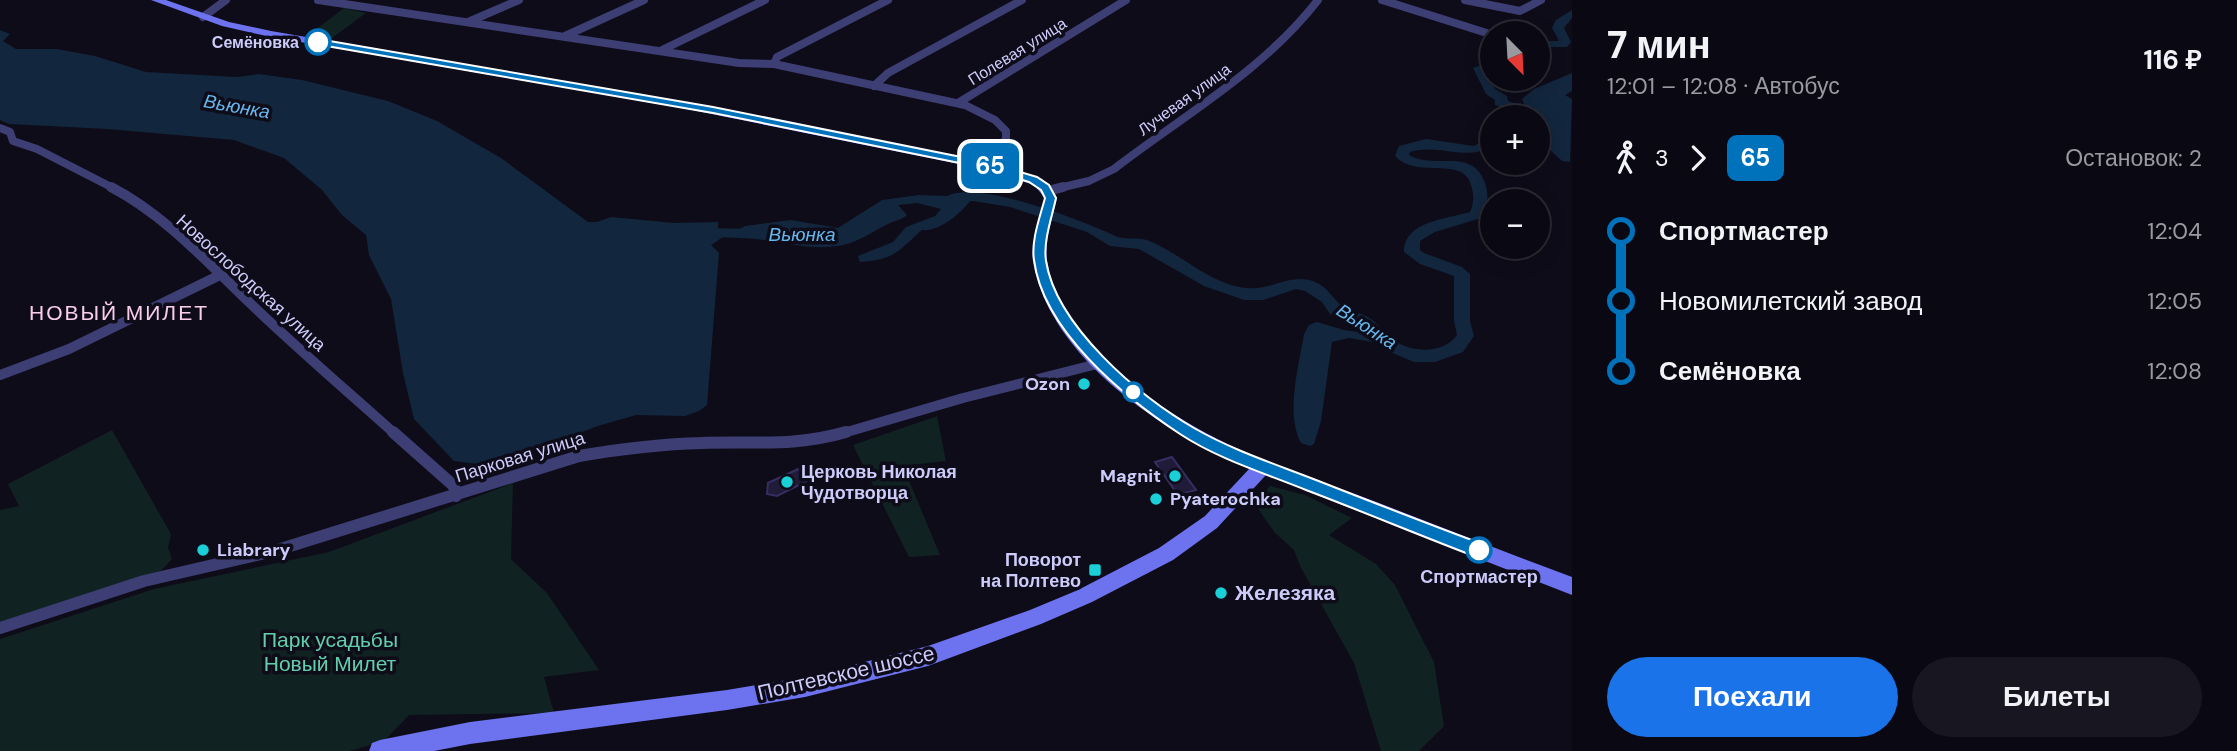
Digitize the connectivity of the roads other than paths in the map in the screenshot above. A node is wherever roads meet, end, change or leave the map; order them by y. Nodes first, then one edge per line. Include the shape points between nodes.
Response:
1 (156, 0) edge
2 (226, 0) edge
3 (318, 0) edge
4 (519, 0) edge
5 (644, 0) edge
6 (765, 0) edge
7 (888, 0) edge
8 (1022, 0) edge
9 (1126, 0) edge
10 (1318, 0) edge
11 (1382, 0) edge
12 (1465, 0) edge
13 (1541, 0) edge
14 (203, 17) junction
15 (468, 22) junction
16 (1480, 31) edge
17 (565, 36) junction
18 (662, 50) junction
19 (774, 64) junction
20 (874, 86) junction
21 (958, 103) junction
22 (0, 128) edge
23 (986, 166) junction
24 (1049, 195) junction
25 (220, 275) junction
26 (1101, 363) junction
27 (0, 375) edge
28 (1262, 467) junction
29 (456, 496) junction
30 (1572, 586) edge
31 (0, 628) edge
32 (380, 751) edge

1 - 14 main road
2 - 14 street
3 - 15 street
4 - 15 street
5 - 17 street
6 - 18 street
7 - 19 street via 777,57
8 - 20 street via 888,73
9 - 21 street, Полевая улица
10 - 24 street, Лучевая улица via 1269,53 1114,169
11 - 16 street
12 - 13 street via 1520,11
14 - 23 main road via 271,34 667,102
15 - 17 street
17 - 18 street
18 - 19 street via 753,65
19 - 20 street
20 - 21 street
21 - 23 street via 977,110 1006,131 1006,139
22 - 25 street, Новослободская улица via 10,132 13,141 132,198
23 - 24 main road via 1033,179
24 - 26 main road via 1040,260 1053,304
25 - 27 street via 69,349
25 - 29 street, Новослободская улица via 454,486
26 - 28 main road via 1176,424
26 - 29 street, Парковая улица via 819,440 599,451
28 - 30 main road
28 - 32 main road, Полтевское шоссе via 1211,522 1166,554 1030,620 940,652 805,687 470,733
29 - 31 street, Парковая улица via 274,551 144,581

